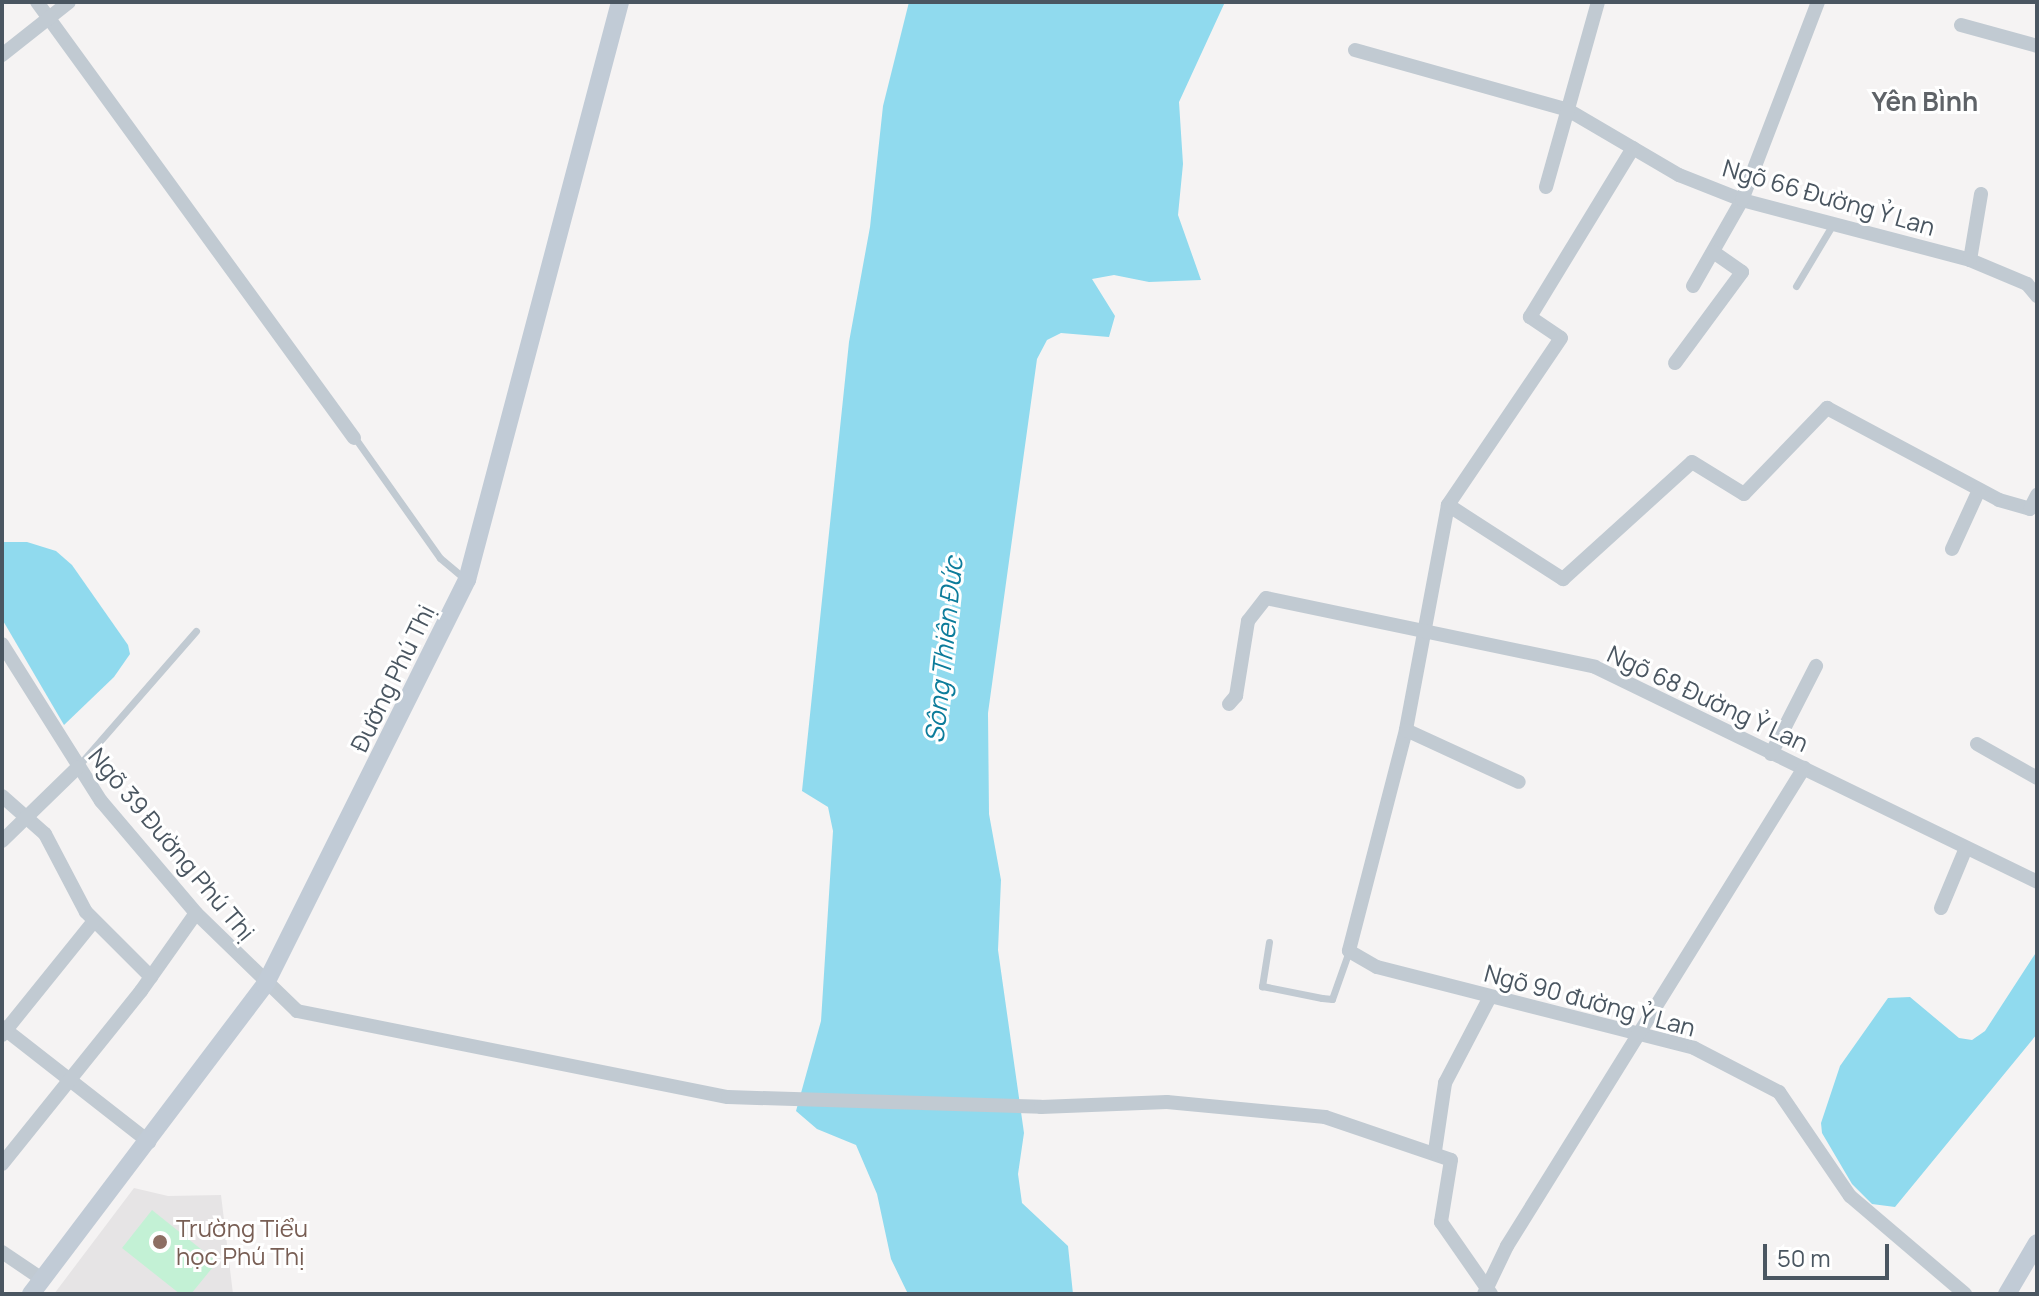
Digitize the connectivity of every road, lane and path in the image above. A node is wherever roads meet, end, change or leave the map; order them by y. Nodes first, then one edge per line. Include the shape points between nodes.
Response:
1 (37, 2) edge
2 (69, 2) edge
3 (620, 2) edge
4 (1598, 2) edge
5 (1818, 2) edge
6 (49, 18) junction
7 (1961, 25) dead end
8 (2037, 46) edge
9 (1355, 50) dead end
10 (2, 55) edge
11 (1568, 110) junction
12 (1633, 148) junction
13 (1546, 187) dead end
14 (1981, 194) dead end
15 (1742, 200) junction
16 (1833, 224) junction
17 (1713, 252) junction
18 (1970, 260) junction
19 (1693, 286) dead end
20 (1796, 286) dead end
21 (2036, 293) edge
22 (1675, 363) dead end
23 (354, 438) joint
24 (1979, 490) junction
25 (2037, 495) edge
26 (1448, 505) junction
27 (1952, 549) dead end
28 (467, 580) junction
29 (196, 631) dead end
30 (1427, 635) junction
31 (2, 644) edge
32 (1816, 666) dead end
33 (1229, 704) dead end
34 (1406, 730) junction
35 (1977, 744) dead end
36 (1771, 754) junction
37 (77, 768) junction
38 (1804, 768) junction
39 (2037, 778) edge
40 (1519, 782) dead end
41 (2, 796) edge
42 (28, 815) junction
43 (2, 841) edge
44 (1966, 848) junction
45 (2036, 880) edge
46 (1941, 908) dead end
47 (196, 913) junction
48 (94, 921) junction
49 (1269, 942) dead end
50 (1349, 951) junction
51 (151, 977) junction
52 (265, 985) junction
53 (1490, 997) junction
54 (3, 1031) edge
55 (1639, 1033) junction
56 (69, 1081) junction
57 (149, 1142) junction
58 (1435, 1151) junction
59 (2, 1164) edge
60 (2037, 1243) edge
61 (2, 1252) edge
62 (37, 1286) edge
63 (1487, 1293) edge
64 (1965, 1294) edge
65 (2007, 1294) edge

1 - 6 street
2 - 6 street
3 - 28 street, Đường Phú Thị
4 - 11 street
5 - 15 street
6 - 10 street
6 - 23 street
7 - 8 street
9 - 11 street, Ngõ 66 Đường Ỷ Lan
11 - 12 street, Ngõ 66 Đường Ỷ Lan
11 - 13 street
12 - 15 street, Ngõ 66 Đường Ỷ Lan via 1679,175
12 - 26 street via 1530,317 1561,338
14 - 18 street
15 - 16 street, Ngõ 66 Đường Ỷ Lan
15 - 17 street
16 - 18 street, Ngõ 66 Đường Ỷ Lan
16 - 20 lane
17 - 19 street
17 - 22 street via 1742,272
18 - 21 street, Ngõ 66 Đường Ỷ Lan via 2027,284
23 - 28 lane via 440,558
24 - 25 street via 2030,509
24 - 26 street via 1827,408 1744,494 1692,462 1563,579
24 - 27 street
26 - 30 street
28 - 52 street, Đường Phú Thị
29 - 37 lane
30 - 33 street, Ngõ 68 Đường Ỷ Lan via 1266,598 1248,621 1242,672
30 - 34 street
30 - 36 street, Ngõ 68 Đường Ỷ Lan via 1595,667
31 - 37 street, Ngõ 39 Đường Phú Thị
32 - 36 street
34 - 40 street
34 - 50 street
35 - 39 street
36 - 38 street, Ngõ 68 Đường Ỷ Lan
37 - 42 street
37 - 47 street, Ngõ 39 Đường Phú Thị
38 - 44 street, Ngõ 68 Đường Ỷ Lan
38 - 55 street
41 - 42 street
42 - 43 street
42 - 48 street via 58,855
44 - 45 street, Ngõ 68 Đường Ỷ Lan
44 - 46 street
47 - 51 street
47 - 52 street, Ngõ 39 Đường Phú Thị
48 - 51 street
48 - 54 street
49 - 50 lane via 1262,986 1322,998 1332,999
50 - 53 street, Ngõ 90 đường Ỷ Lan via 1377,967
51 - 56 street
52 - 57 street, Đường Phú Thị
52 - 58 street, Ngõ 39 Đường Phú Thị via 297,1011 331,1020 728,1097 1041,1107 1167,1102 1325,1117
53 - 55 street, Ngõ 90 đường Ỷ Lan
53 - 58 street via 1445,1083
54 - 56 street
55 - 63 street via 1507,1246
55 - 64 street, Ngõ 90 đường Ỷ Lan via 1694,1048 1779,1092 1850,1196
56 - 57 street
56 - 59 street
57 - 62 street, Đường Phú Thị
58 - 63 street via 1451,1160 1441,1222
60 - 65 street
61 - 62 street

